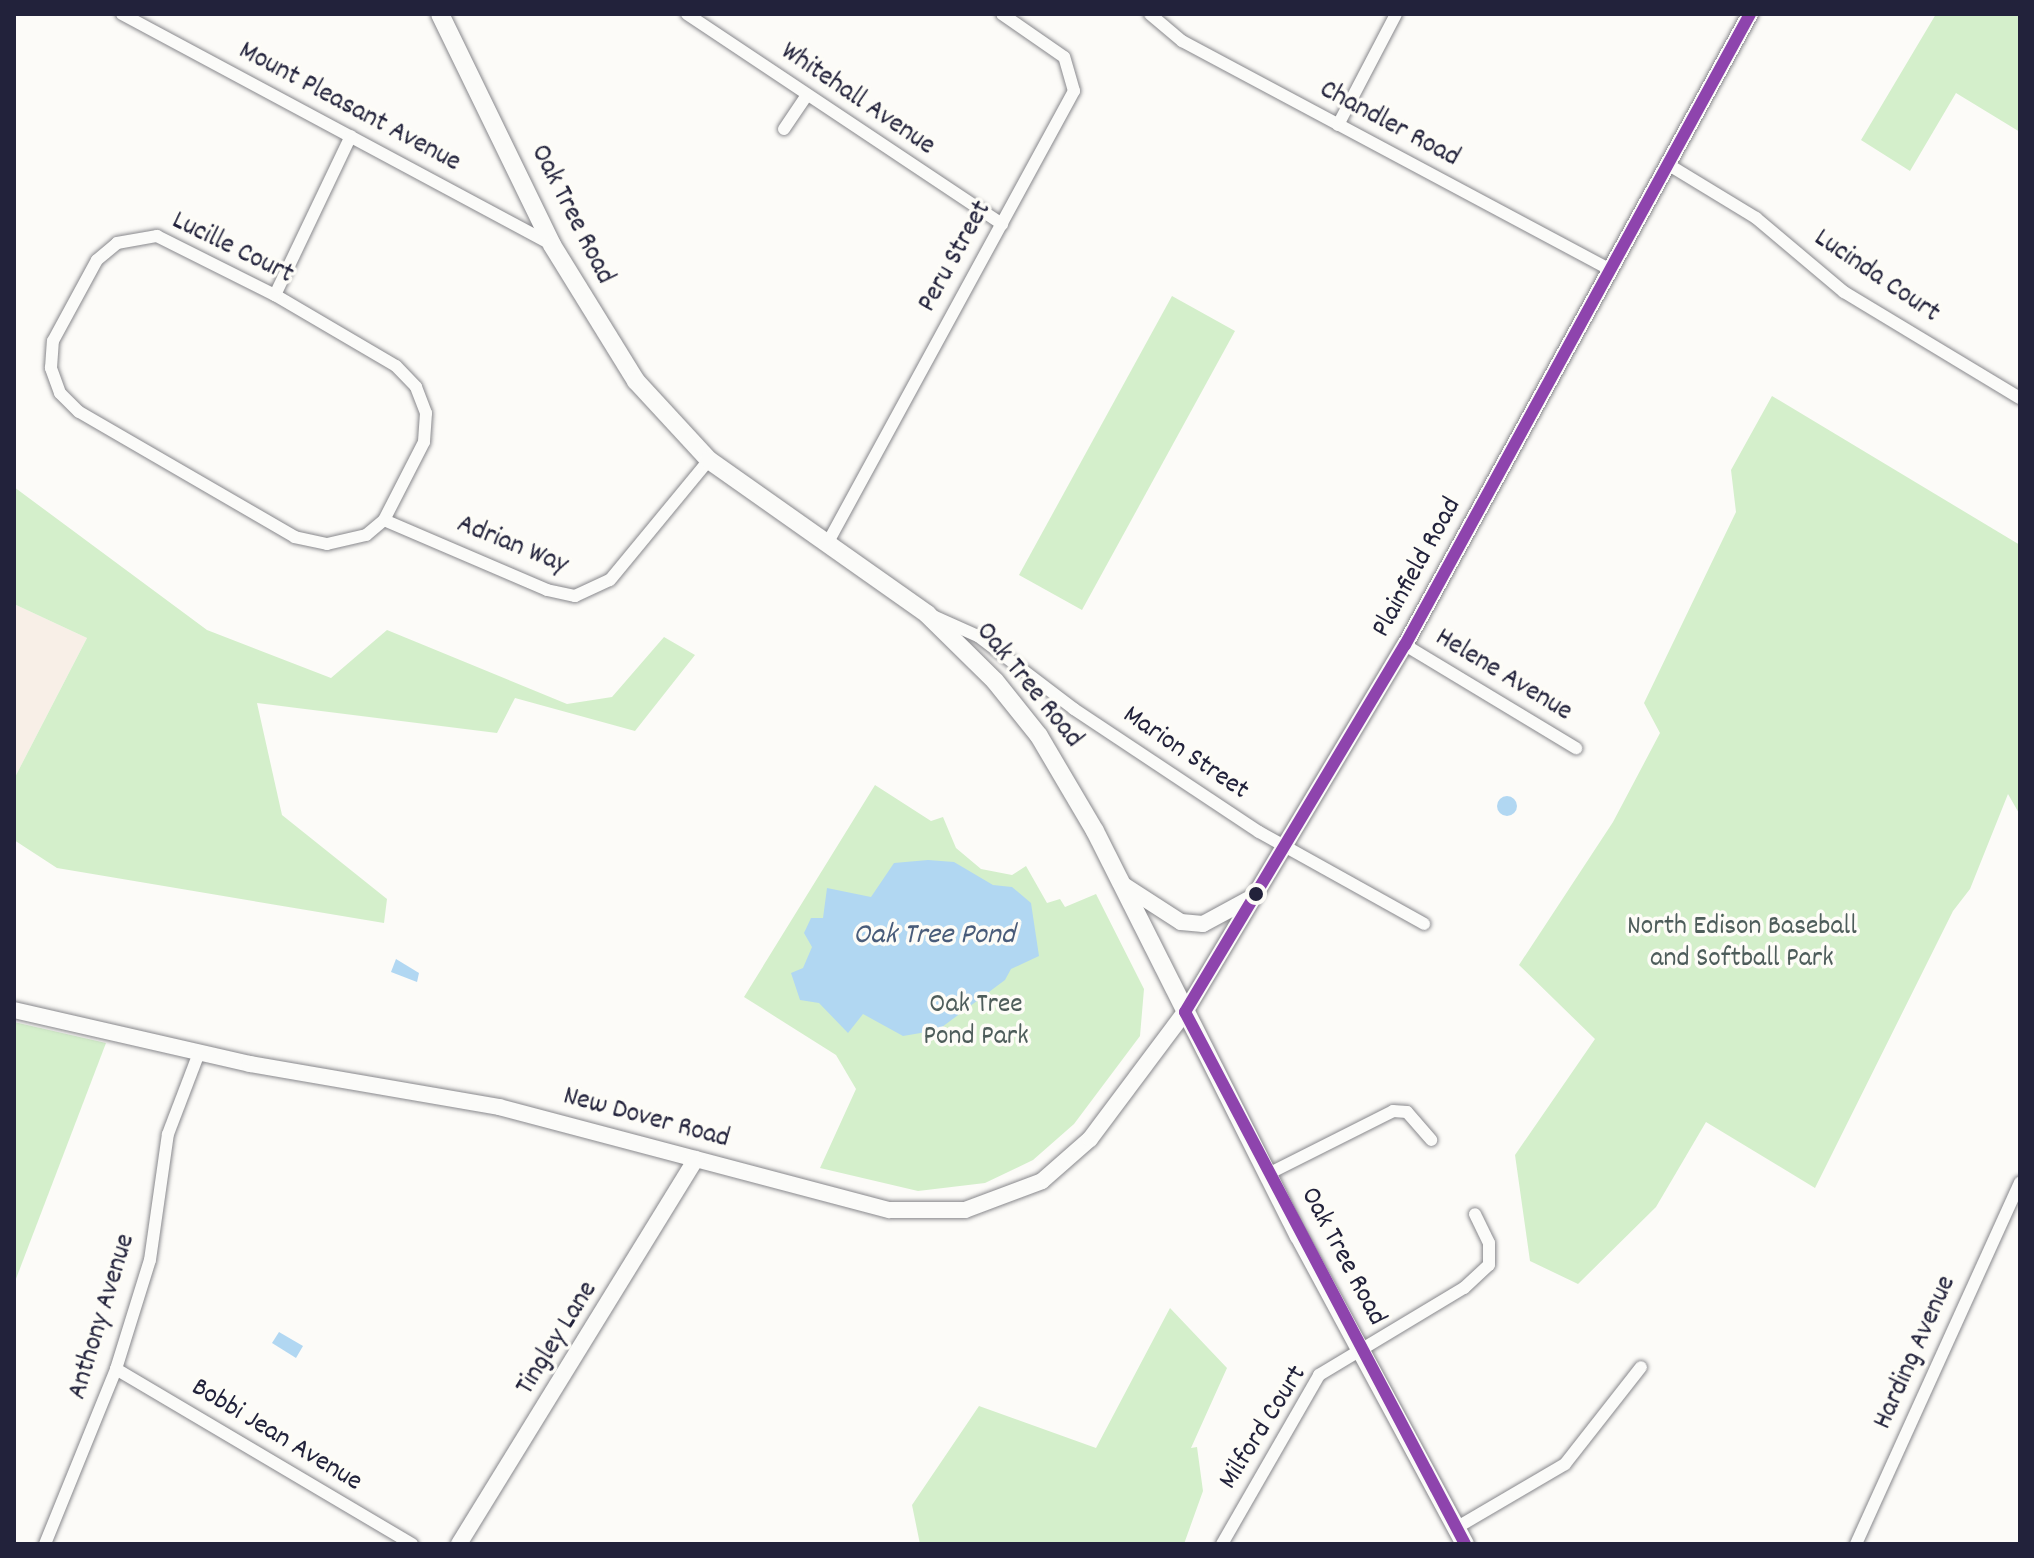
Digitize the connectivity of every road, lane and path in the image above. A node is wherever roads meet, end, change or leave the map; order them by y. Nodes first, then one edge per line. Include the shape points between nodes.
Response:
1 (122, 14) edge
2 (440, 14) edge
3 (687, 14) edge
4 (1002, 14) edge
5 (1150, 14) edge
6 (1396, 14) edge
7 (1750, 14) edge
8 (806, 96) junction
9 (1338, 125) junction
10 (784, 129) dead end
11 (351, 136) junction
12 (1669, 165) junction
13 (1002, 224) junction
14 (552, 245) junction
15 (1610, 270) junction
16 (275, 295) junction
17 (2020, 398) edge
18 (709, 460) junction
19 (384, 520) junction
20 (827, 544) junction
21 (927, 614) junction
22 (1405, 645) junction
23 (1576, 748) dead end
24 (1284, 846) junction
25 (1121, 884) junction
26 (1254, 896) junction
27 (1424, 924) dead end
28 (14, 1010) edge
29 (1185, 1012) junction
30 (199, 1053) junction
31 (1431, 1140) dead end
32 (696, 1159) junction
33 (1268, 1174) junction
34 (2020, 1183) edge
35 (1475, 1214) dead end
36 (1360, 1349) junction
37 (1641, 1367) dead end
38 (116, 1369) junction
39 (1460, 1536) edge
40 (45, 1544) edge
41 (412, 1544) edge
42 (459, 1544) edge
43 (1222, 1544) edge
44 (1856, 1544) edge

1 - 11 street, Mount Pleasant Avenue
2 - 14 main road, Oak Tree Road
3 - 8 street, Whitehall Avenue
4 - 13 street, Peru Street via 1064,57 1074,91
5 - 9 street, Chandler Road via 1174,37
6 - 9 street
7 - 12 street, Plainfield Road
8 - 10 street
8 - 13 street, Whitehall Avenue
9 - 15 street, Chandler Road
11 - 14 street, Mount Pleasant Avenue
11 - 16 street
12 - 15 street, Plainfield Road
12 - 17 street, Lucinda Court via 1756,218 1844,292
13 - 20 street, Peru Street
14 - 18 main road, Oak Tree Road via 636,381
15 - 22 street, Plainfield Road
16 - 19 street, Lucille Court via 396,366 422,400 424,442
16 - 19 street, Lucille Court via 170,239 130,238 97,260 56,334 51,354 54,381 79,412 295,537 343,543 366,535
18 - 19 street, Adrian Way via 610,580 575,596 547,590
18 - 20 main road, Oak Tree Road
20 - 21 main road, Oak Tree Road
21 - 24 street, Marion Street via 978,636 1074,709
21 - 25 main road, Oak Tree Road via 995,681 1039,736
22 - 23 street, Helene Avenue
22 - 24 street, Plainfield Road
24 - 26 street, Plainfield Road
24 - 27 street, Marion Street
25 - 26 street via 1181,922 1203,924
25 - 29 main road, Oak Tree Road
26 - 29 street, Plainfield Road
28 - 30 street, New Dover Road
29 - 32 street, New Dover Road via 1080,1151 1042,1181 997,1202 950,1213 890,1210
29 - 33 main road, Oak Tree Road
30 - 32 street, New Dover Road via 499,1107
30 - 38 street, Anthony Avenue via 168,1134 150,1260
31 - 33 street via 1407,1112 1393,1111
32 - 42 street, Tingley Lane
33 - 36 main road, Oak Tree Road
34 - 44 street, Harding Avenue
35 - 36 street, Milford Court via 1492,1254 1478,1279
36 - 39 main road, Oak Tree Road
36 - 43 street, Milford Court via 1319,1375 1309,1389
37 - 39 street via 1565,1464
38 - 40 street, Anthony Avenue
38 - 41 street, Bobbi Jean Avenue

